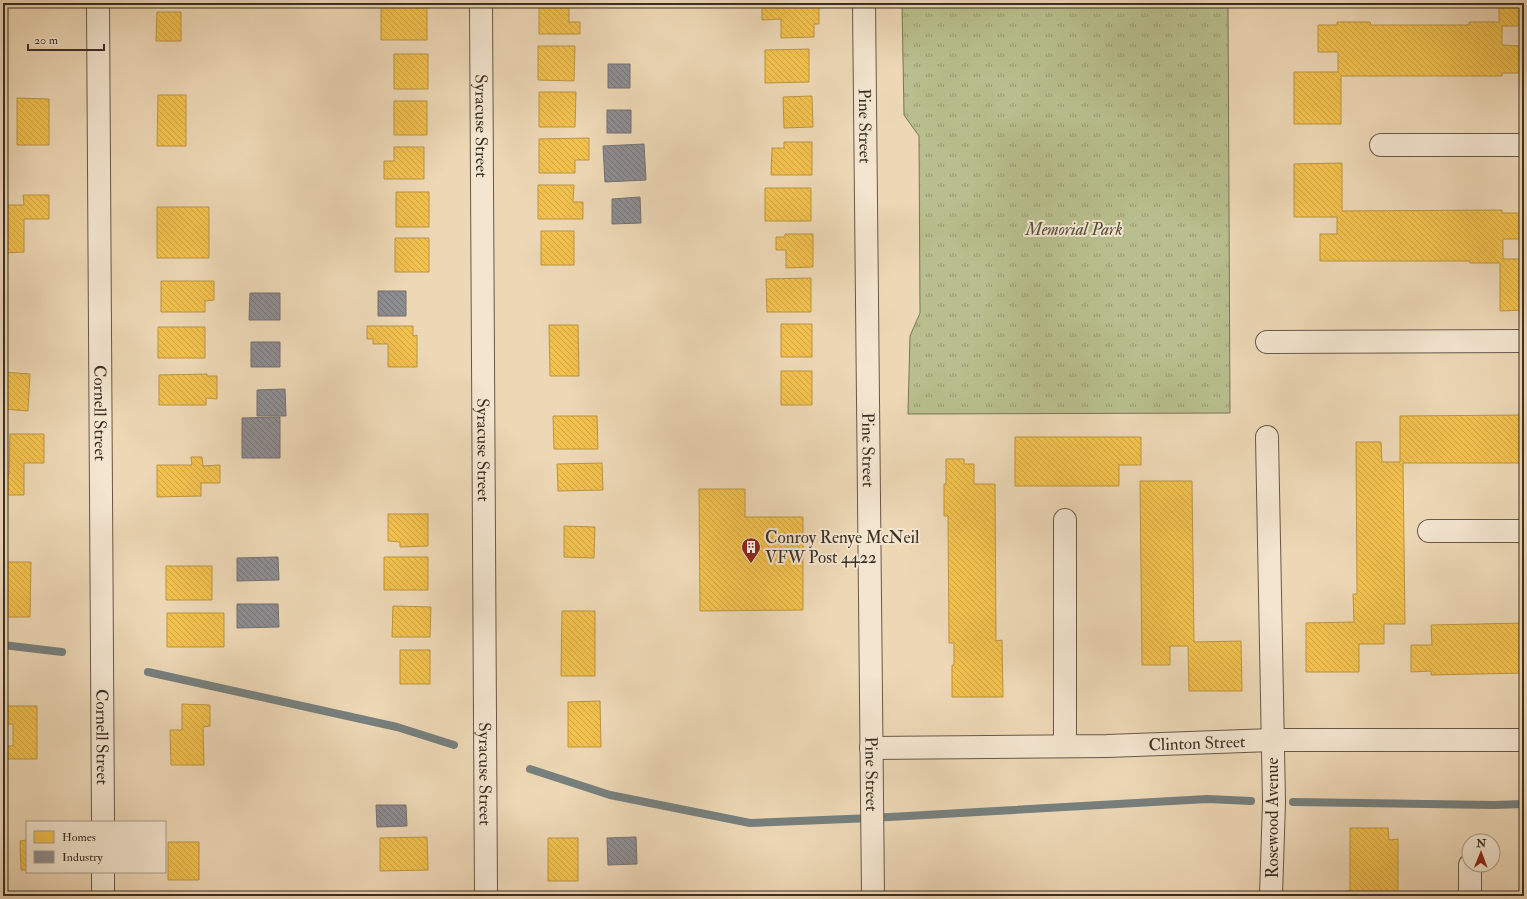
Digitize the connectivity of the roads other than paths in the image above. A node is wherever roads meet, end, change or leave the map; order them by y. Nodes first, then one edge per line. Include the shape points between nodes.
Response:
1 (98, 3) edge
2 (481, 3) edge
3 (864, 3) edge
4 (1381, 145) dead end
5 (1524, 145) edge
6 (1524, 341) edge
7 (1267, 342) dead end
8 (1267, 437) dead end
9 (1065, 520) dead end
10 (1429, 531) dead end
11 (1524, 531) edge
12 (1272, 740) junction
13 (1524, 740) edge
14 (1065, 746) junction
15 (871, 748) junction
16 (103, 821) edge
17 (103, 873) edge
18 (1470, 873) edge
19 (103, 896) edge
20 (486, 896) edge
21 (872, 896) edge
22 (1271, 896) edge
23 (1470, 896) edge

1 - 16 street, Cornell Street
2 - 20 street, Syracuse Street
3 - 15 street, Pine Street
4 - 5 street
6 - 7 street
8 - 12 street, Rosewood Avenue
9 - 14 street
10 - 11 street
12 - 13 street, Clinton Street
12 - 14 street, Clinton Street
12 - 22 street, Rosewood Avenue via 1274,802
14 - 15 street, Clinton Street
15 - 21 street, Pine Street
17 - 19 street
18 - 23 street

